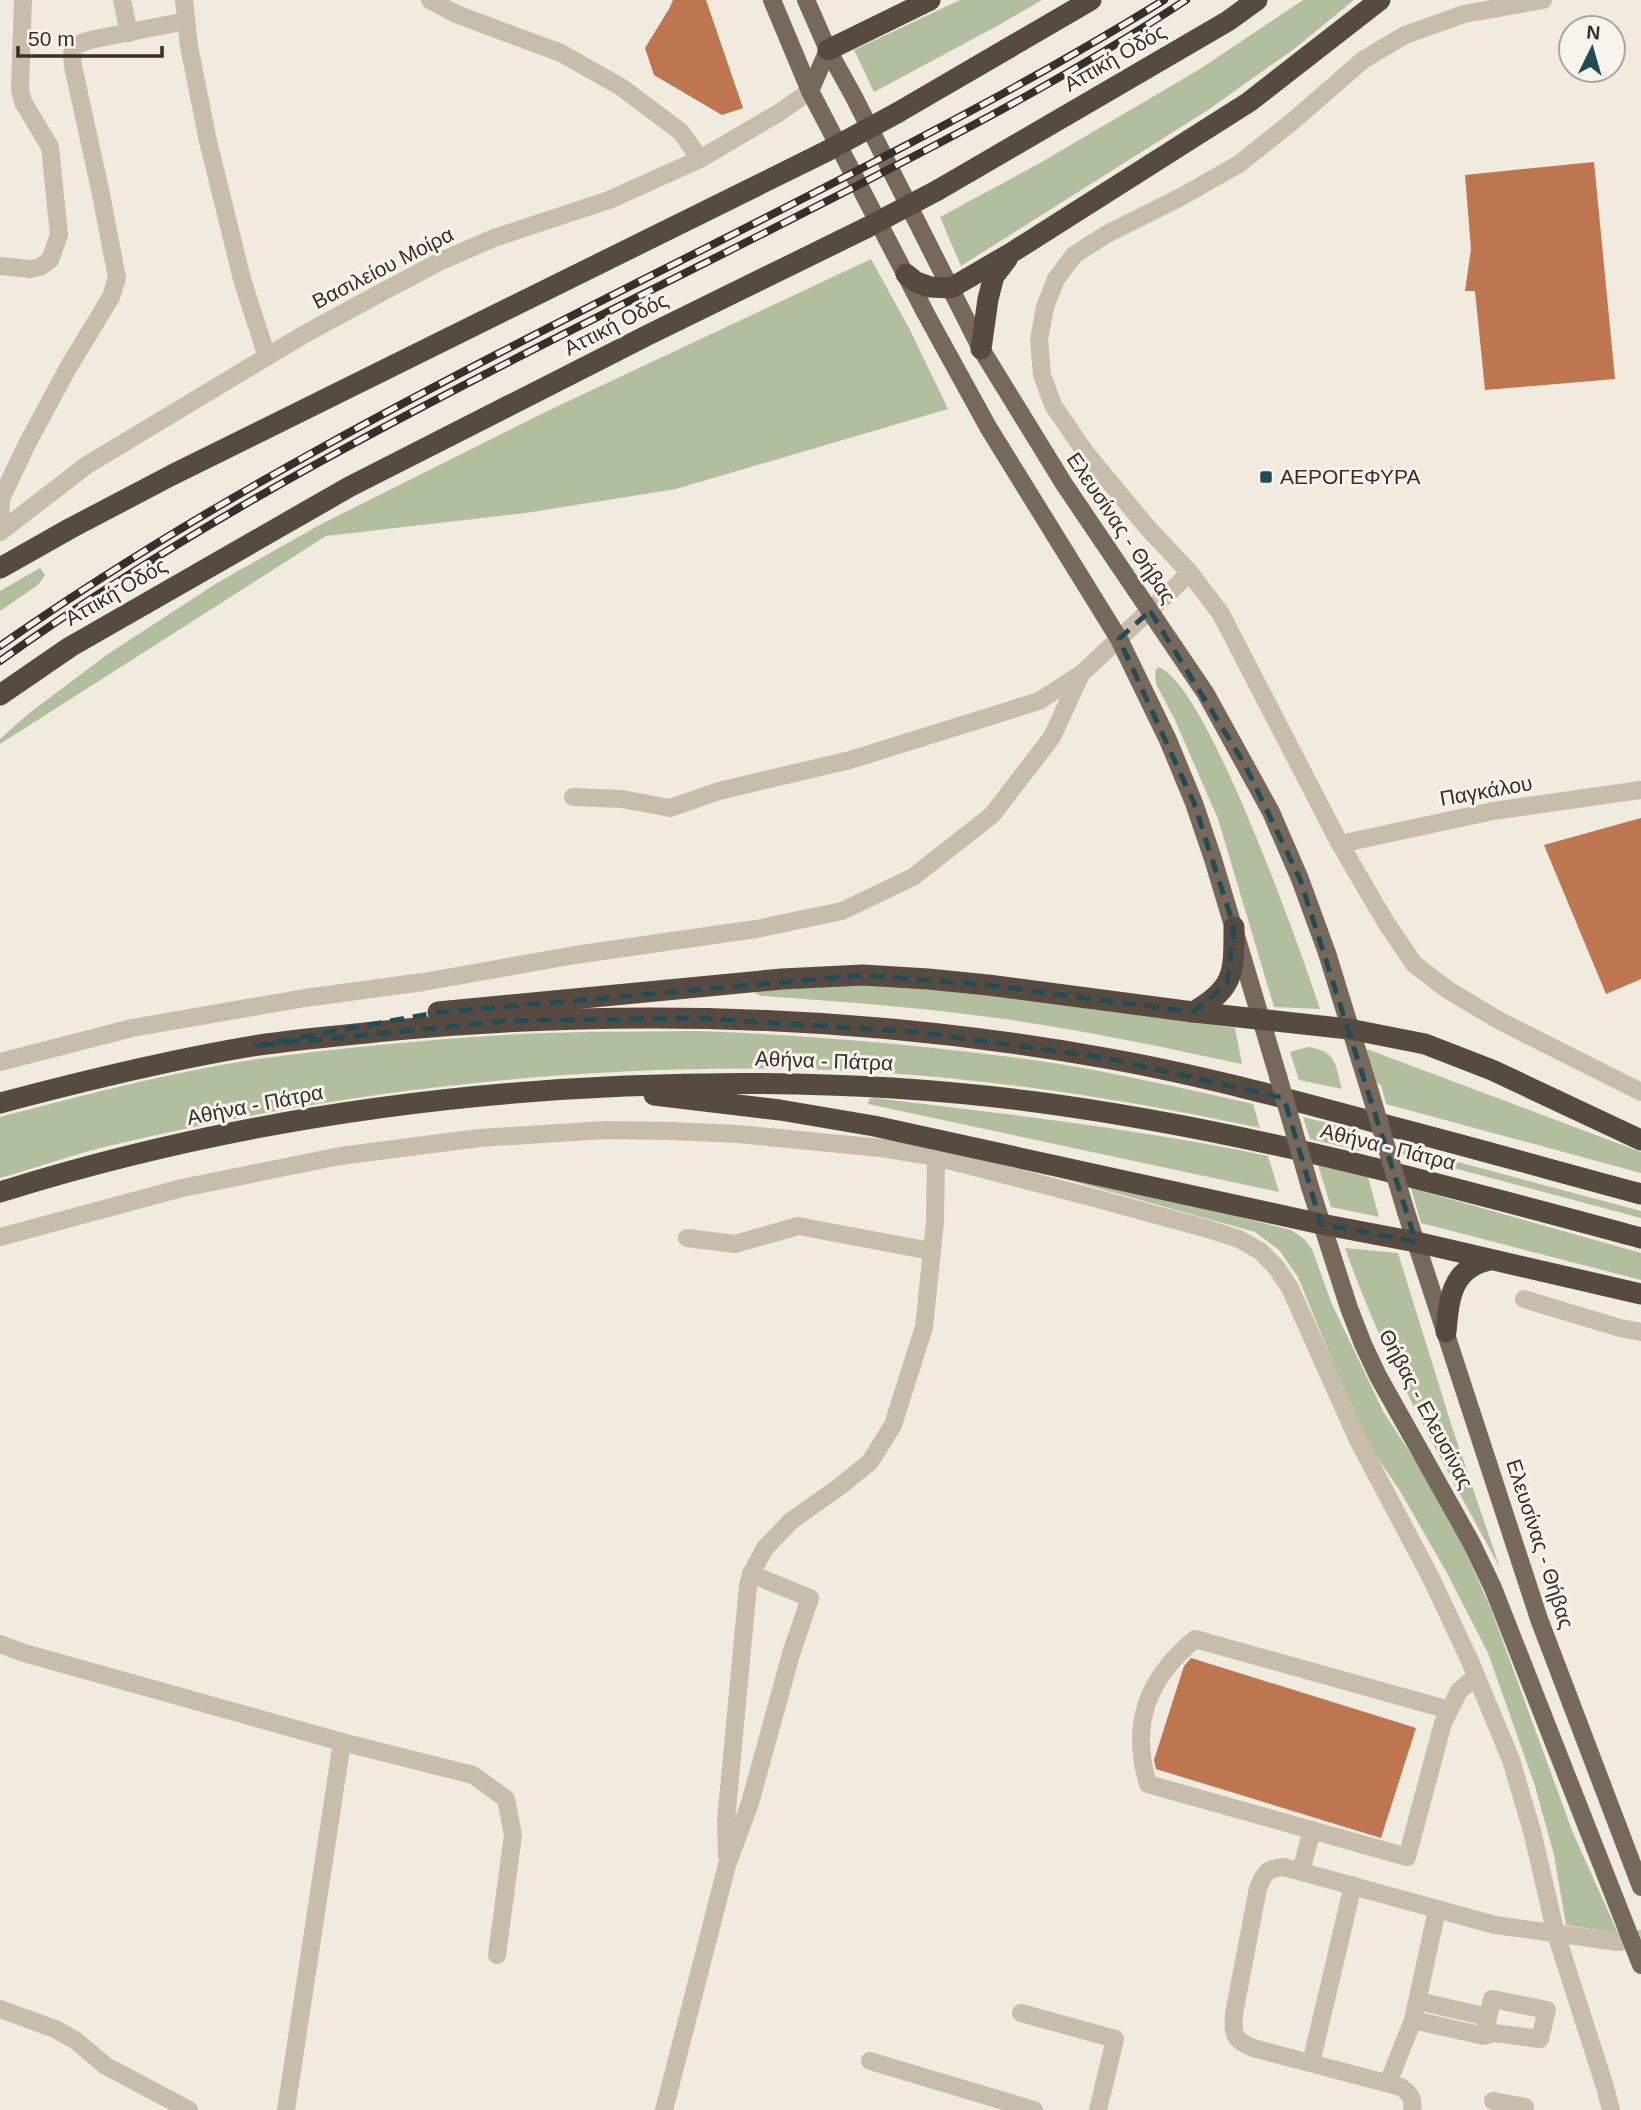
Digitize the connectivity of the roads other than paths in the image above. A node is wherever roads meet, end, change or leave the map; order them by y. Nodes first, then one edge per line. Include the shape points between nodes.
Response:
1 (23, 0) edge
2 (122, 0) edge
3 (184, 0) edge
4 (430, 0) edge
5 (772, 0) edge
6 (806, 0) edge
7 (930, 0) edge
8 (1091, 0) edge
9 (1256, 0) edge
10 (1380, 0) edge
11 (1542, 0) edge
12 (186, 21) junction
13 (129, 33) junction
14 (828, 50) junction
15 (810, 91) junction
16 (700, 159) junction
17 (1011, 253) junction
18 (0, 266) edge
19 (906, 275) junction
20 (951, 288) junction
21 (981, 349) junction
22 (267, 357) junction
23 (0, 530) edge
24 (0, 568) edge
25 (1190, 573) junction
26 (1150, 611) junction
27 (1119, 639) junction
28 (1081, 674) junction
29 (0, 695) edge
30 (1641, 790) edge
31 (573, 797) dead end
32 (1340, 844) junction
33 (1234, 927) junction
34 (1193, 1012) junction
35 (1261, 1020) junction
36 (1349, 1029) junction
37 (254, 1046) junction
38 (0, 1062) edge
39 (586, 1088) junction
40 (1641, 1092) edge
41 (0, 1104) edge
42 (1641, 1139) edge
43 (936, 1157) junction
44 (0, 1192) edge
45 (1641, 1194) edge
46 (1321, 1224) junction
47 (0, 1237) edge
48 (687, 1238) dead end
49 (1641, 1238) edge
50 (1416, 1242) junction
51 (931, 1251) junction
52 (1490, 1260) junction
53 (1641, 1294) edge
54 (1524, 1299) dead end
55 (1446, 1332) junction
56 (1641, 1332) edge
57 (751, 1574) junction
58 (0, 1644) edge
59 (1475, 1677) junction
60 (1449, 1710) junction
61 (342, 1742) junction
62 (1312, 1830) junction
63 (1625, 1841) junction
64 (1641, 1864) edge
65 (727, 1865) junction
66 (1301, 1871) junction
67 (1353, 1885) junction
68 (1641, 1887) edge
69 (1437, 1909) junction
70 (1556, 1934) junction
71 (1638, 1937) edge
72 (497, 1955) dead end
73 (1641, 1965) edge
74 (1418, 2001) junction
75 (0, 2009) edge
76 (1021, 2014) dead end
77 (1488, 2017) junction
78 (1413, 2020) junction
79 (1484, 2036) junction
80 (870, 2061) dead end
81 (1311, 2063) junction
82 (1388, 2083) junction
83 (1493, 2101) dead end
84 (189, 2110) edge
85 (286, 2110) edge
86 (664, 2110) edge
87 (1034, 2110) edge
88 (1098, 2110) edge
89 (1412, 2110) edge
90 (1525, 2110) edge
91 (1611, 2110) edge

1 - 18 street via 20,89 50,147 59,235 50,260 40,267
2 - 13 street
3 - 12 street
4 - 16 street via 561,52 681,132
5 - 15 main road
6 - 14 main road, Ελευσίνας - Θήβας
7 - 14 highway
8 - 24 highway, bridge via 827,151 172,475
9 - 29 highway, Αττική Οδός, bridge via 1228,21 937,190 349,487 70,647
10 - 17 highway via 1249,102
11 - 25 street via 1464,14 1405,35 1363,60 1239,164 1074,255 1056,279 1039,340 1042,375 1053,405 1085,452
12 - 13 street
12 - 22 street via 208,141 242,279
13 - 23 street via 90,40 76,45 72,53 116,266 115,288 27,444 1,499
14 - 15 main road
14 - 20 main road, Ελευσίνας - Θήβας
15 - 16 street, Βασιλείου Μοίρα
15 - 19 main road
16 - 22 street, Βασιλείου Μοίρα via 610,200 494,238 441,261
17 - 20 highway
17 - 21 highway via 994,275
19 - 20 highway via 930,287
19 - 27 main road via 988,426
20 - 21 main road, Ελευσίνας - Θήβας
21 - 26 main road, Ελευσίνας - Θήβας via 1064,485
22 - 23 street, Βασιλείου Μοίρα via 87,465
25 - 26 street
25 - 32 street via 1221,614
26 - 27 street
26 - 36 main road, Ελευσίνας - Θήβας via 1206,694 1271,812 1322,940
27 - 28 street
27 - 33 main road via 1194,803
28 - 31 street via 1039,701 850,760 719,791 670,808 622,799
28 - 38 street via 1052,737 992,815 912,877 842,911 755,929 132,1028
30 - 32 street, Παγκάλου via 1493,811
32 - 40 street via 1414,964 1500,1021
33 - 34 highway via 1234,962 1227,984 1214,1000
33 - 35 main road
34 - 35 highway
34 - 37 highway via 988,985 863,975 434,1013
35 - 36 highway
35 - 46 main road, Θήβας - Ελευσίνας, bridge
36 - 42 highway via 1425,1044
36 - 50 main road, Ελευσίνας - Θήβας, bridge
37 - 41 highway, Αθήνα - Πάτρα
37 - 45 highway, Αθήνα - Πάτρα via 437,1026 586,1019 757,1020 918,1032 1174,1072
39 - 44 highway, Αθήνα - Πάτρα via 448,1098 268,1126 108,1160
39 - 46 highway via 829,1117
39 - 49 highway, Αθήνα - Πάτρα via 806,1083 1035,1102 1277,1145
43 - 47 street via 698,1132 605,1130 479,1138 267,1169
43 - 51 street
43 - 59 street via 1208,1229 1260,1251 1290,1288
46 - 50 highway
46 - 71 main road, Θήβας - Ελευσίνας via 1363,1344 1471,1542
48 - 51 street via 735,1244 798,1226
50 - 52 highway
50 - 55 main road, Ελευσίνας - Θήβας
51 - 57 street via 924,1327 893,1425 870,1462 791,1521 765,1548
52 - 53 highway
52 - 55 highway via 1464,1271 1455,1284
54 - 56 street
55 - 63 main road, Ελευσίνας - Θήβας via 1539,1619
57 - 65 street via 726,1821
57 - 65 street via 810,1598
58 - 61 street
59 - 60 street via 1459,1691
59 - 70 street via 1511,1760
60 - 62 street via 1408,1857
60 - 62 street via 1195,1639 1184,1648 1159,1677 1144,1712 1140,1748 1148,1784
61 - 72 street via 473,1775 506,1799 513,1835
61 - 85 street
62 - 66 street
63 - 64 main road
63 - 68 main road, Ελευσίνας - Θήβας
65 - 86 street
66 - 67 street
66 - 81 street via 1272,1868 1258,1888 1233,2031 1238,2041 1253,2049
67 - 69 street
67 - 81 street
69 - 70 street via 1495,1925
69 - 74 street
70 - 71 street via 1618,1942
70 - 91 street
71 - 73 main road
74 - 77 street
74 - 78 street
75 - 84 street via 55,2029 106,2066
76 - 88 street via 1115,2039
77 - 79 street
77 - 79 street via 1492,1999 1547,2010 1540,2039 1494,2033
78 - 79 street
78 - 82 street
80 - 87 street
81 - 82 street
82 - 89 street via 1410,2093
83 - 90 street

